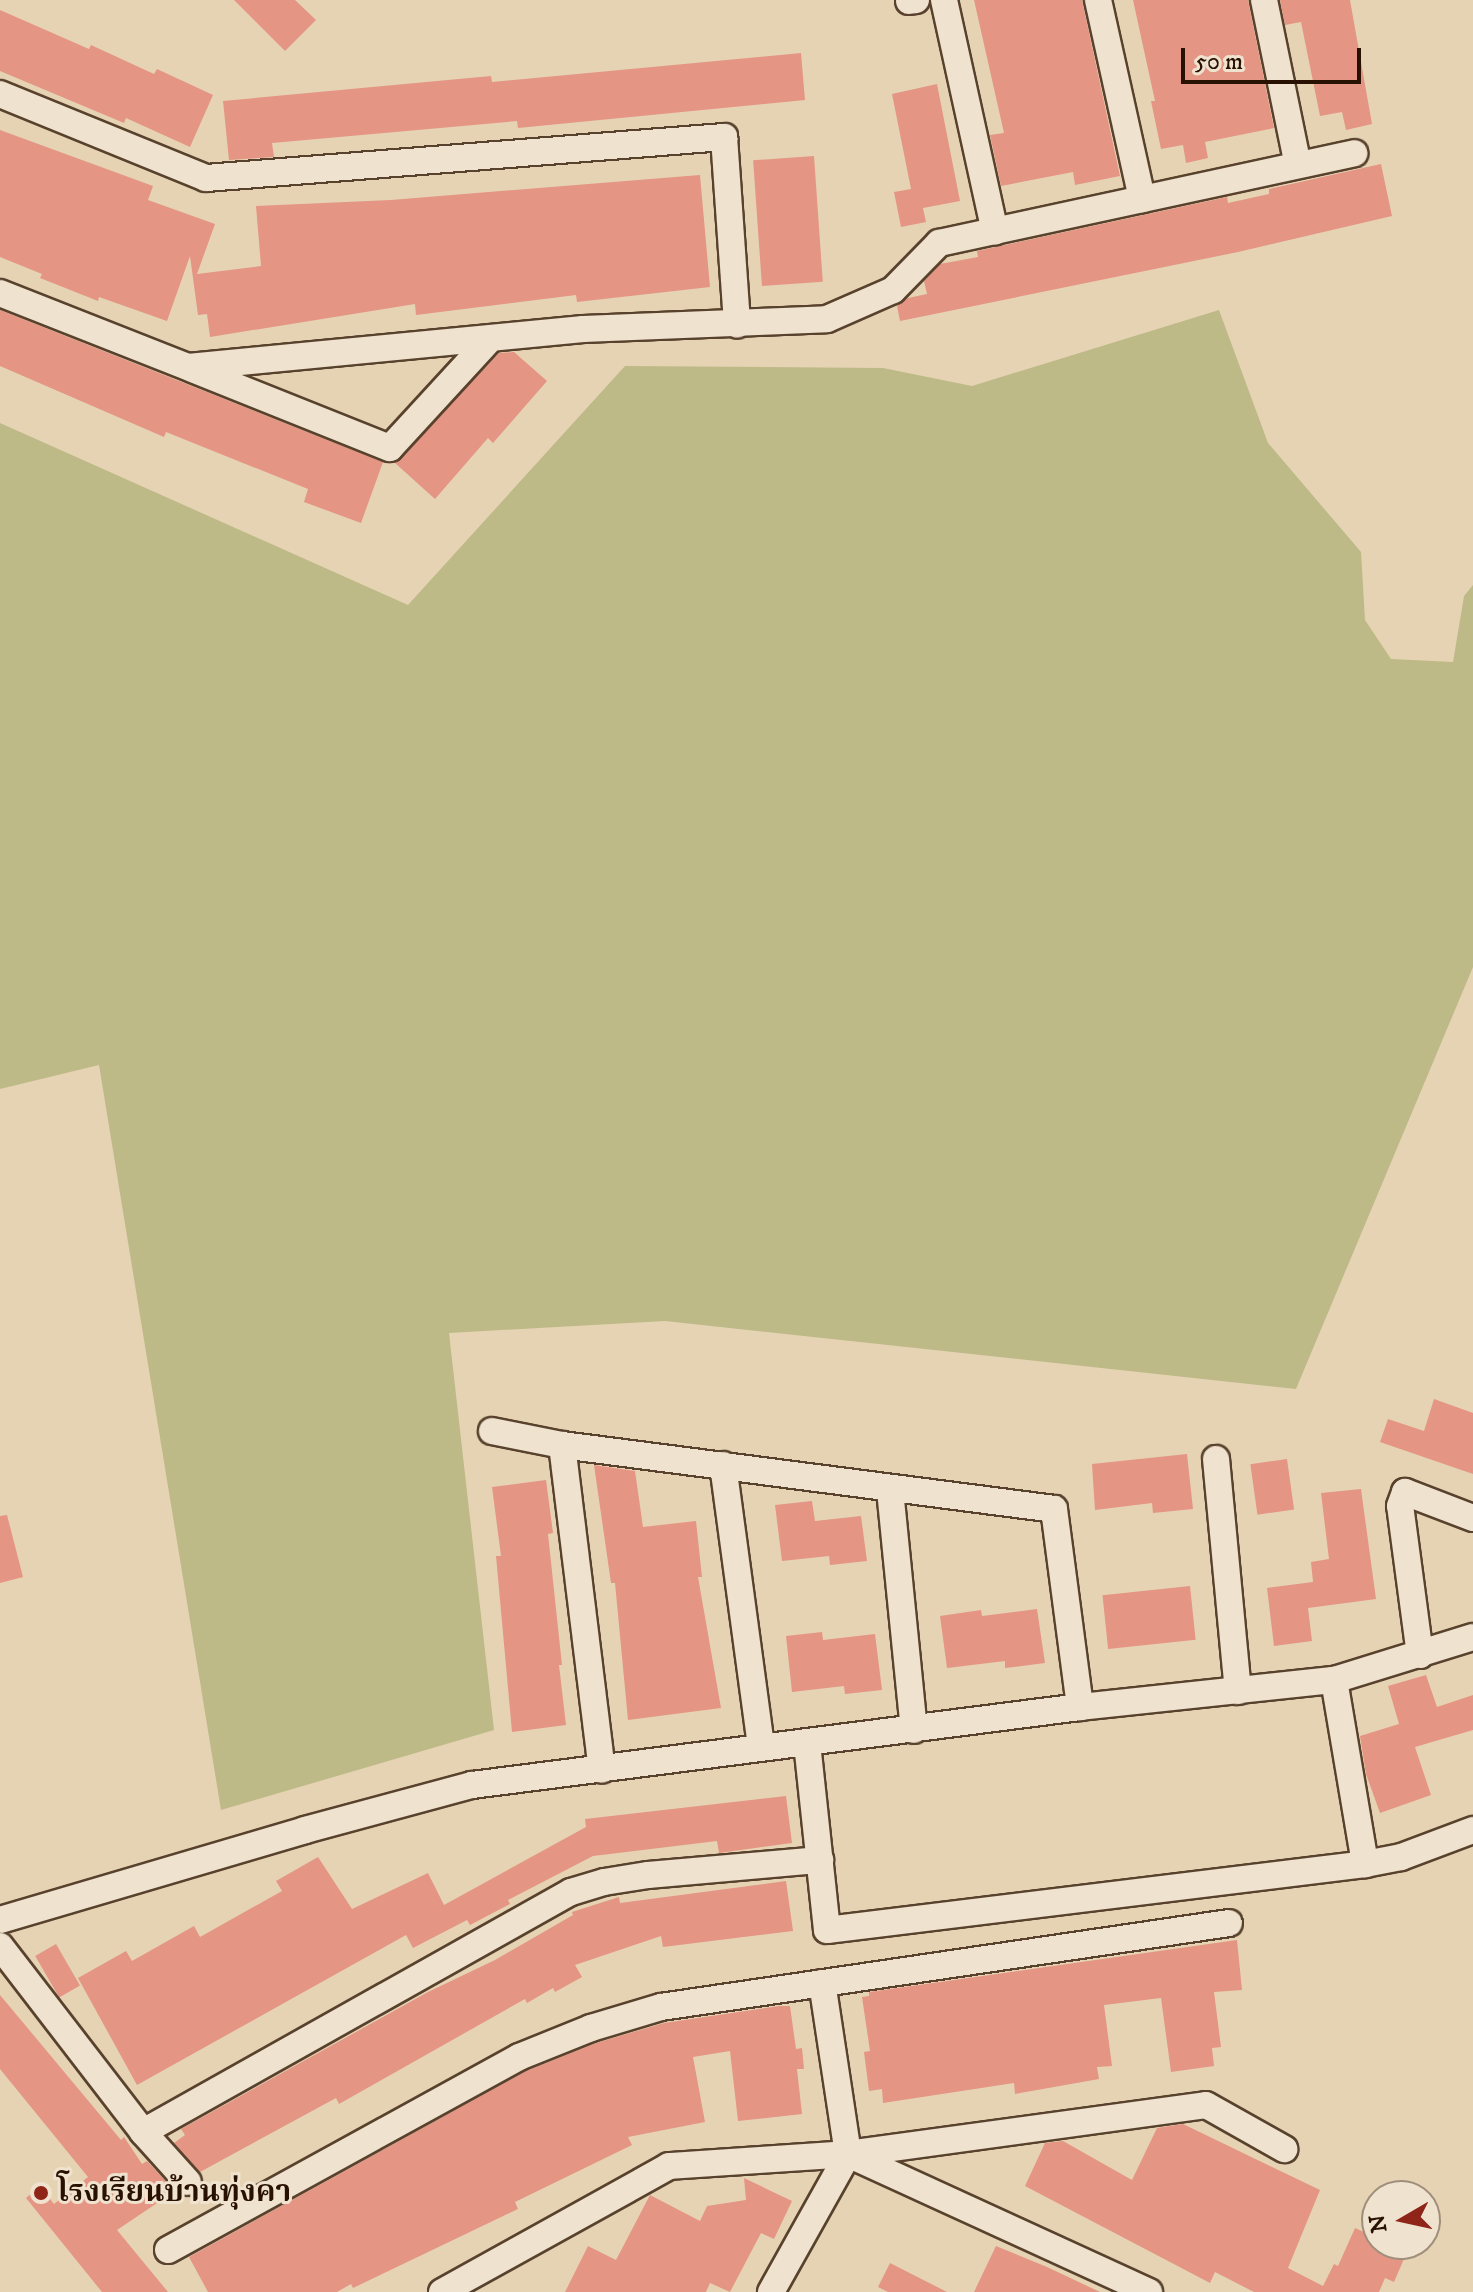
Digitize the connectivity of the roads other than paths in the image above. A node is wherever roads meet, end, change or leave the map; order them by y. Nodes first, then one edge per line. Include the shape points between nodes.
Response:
1 (944, 0) edge
2 (1098, 0) edge
3 (1264, 0) edge
4 (0, 94) edge
5 (1354, 153) dead end
6 (1298, 165) junction
7 (1142, 199) junction
8 (995, 231) junction
9 (0, 293) edge
10 (737, 325) junction
11 (491, 338) junction
12 (188, 367) junction
13 (492, 1431) dead end
14 (562, 1445) junction
15 (1216, 1459) dead end
16 (723, 1465) junction
17 (890, 1490) junction
18 (1473, 1518) edge
19 (1473, 1637) edge
20 (1420, 1655) junction
21 (1334, 1680) junction
22 (1238, 1691) junction
23 (1080, 1707) junction
24 (914, 1730) junction
25 (807, 1743) junction
26 (761, 1747) junction
27 (602, 1770) junction
28 (1473, 1830) edge
29 (820, 1860) junction
30 (1365, 1864) junction
31 (0, 1920) edge
32 (1229, 1923) dead end
33 (0, 1946) edge
34 (822, 1983) junction
35 (143, 2132) junction
36 (1284, 2149) dead end
37 (848, 2154) junction
38 (188, 2182) dead end
39 (168, 2250) dead end
40 (442, 2292) edge
41 (771, 2292) edge
42 (1149, 2292) edge

1 - 8 street
2 - 7 street
3 - 6 street
4 - 10 street via 206,178 724,137
5 - 6 street
6 - 7 street
7 - 8 street
8 - 10 street via 939,243 893,290 827,319
9 - 12 street
10 - 11 street via 583,329
11 - 12 street
11 - 12 street via 390,448
13 - 14 street
14 - 16 street
14 - 27 street
15 - 22 street
16 - 17 street
16 - 26 street
17 - 23 street via 1054,1509
17 - 24 street
18 - 20 street via 1405,1492 1400,1506
19 - 20 street
20 - 21 street
21 - 22 street
21 - 30 street
22 - 23 street
23 - 24 street
24 - 25 street
25 - 26 street
25 - 29 street
26 - 27 street
27 - 31 street via 472,1785
28 - 30 street via 1401,1857
29 - 30 street via 827,1930
29 - 35 street via 648,1875 571,1892
32 - 34 street
33 - 35 street
34 - 37 street
34 - 39 street via 661,2007 548,2045
35 - 38 street
36 - 37 street via 1206,2105
37 - 40 street via 669,2166
37 - 41 street
37 - 42 street

